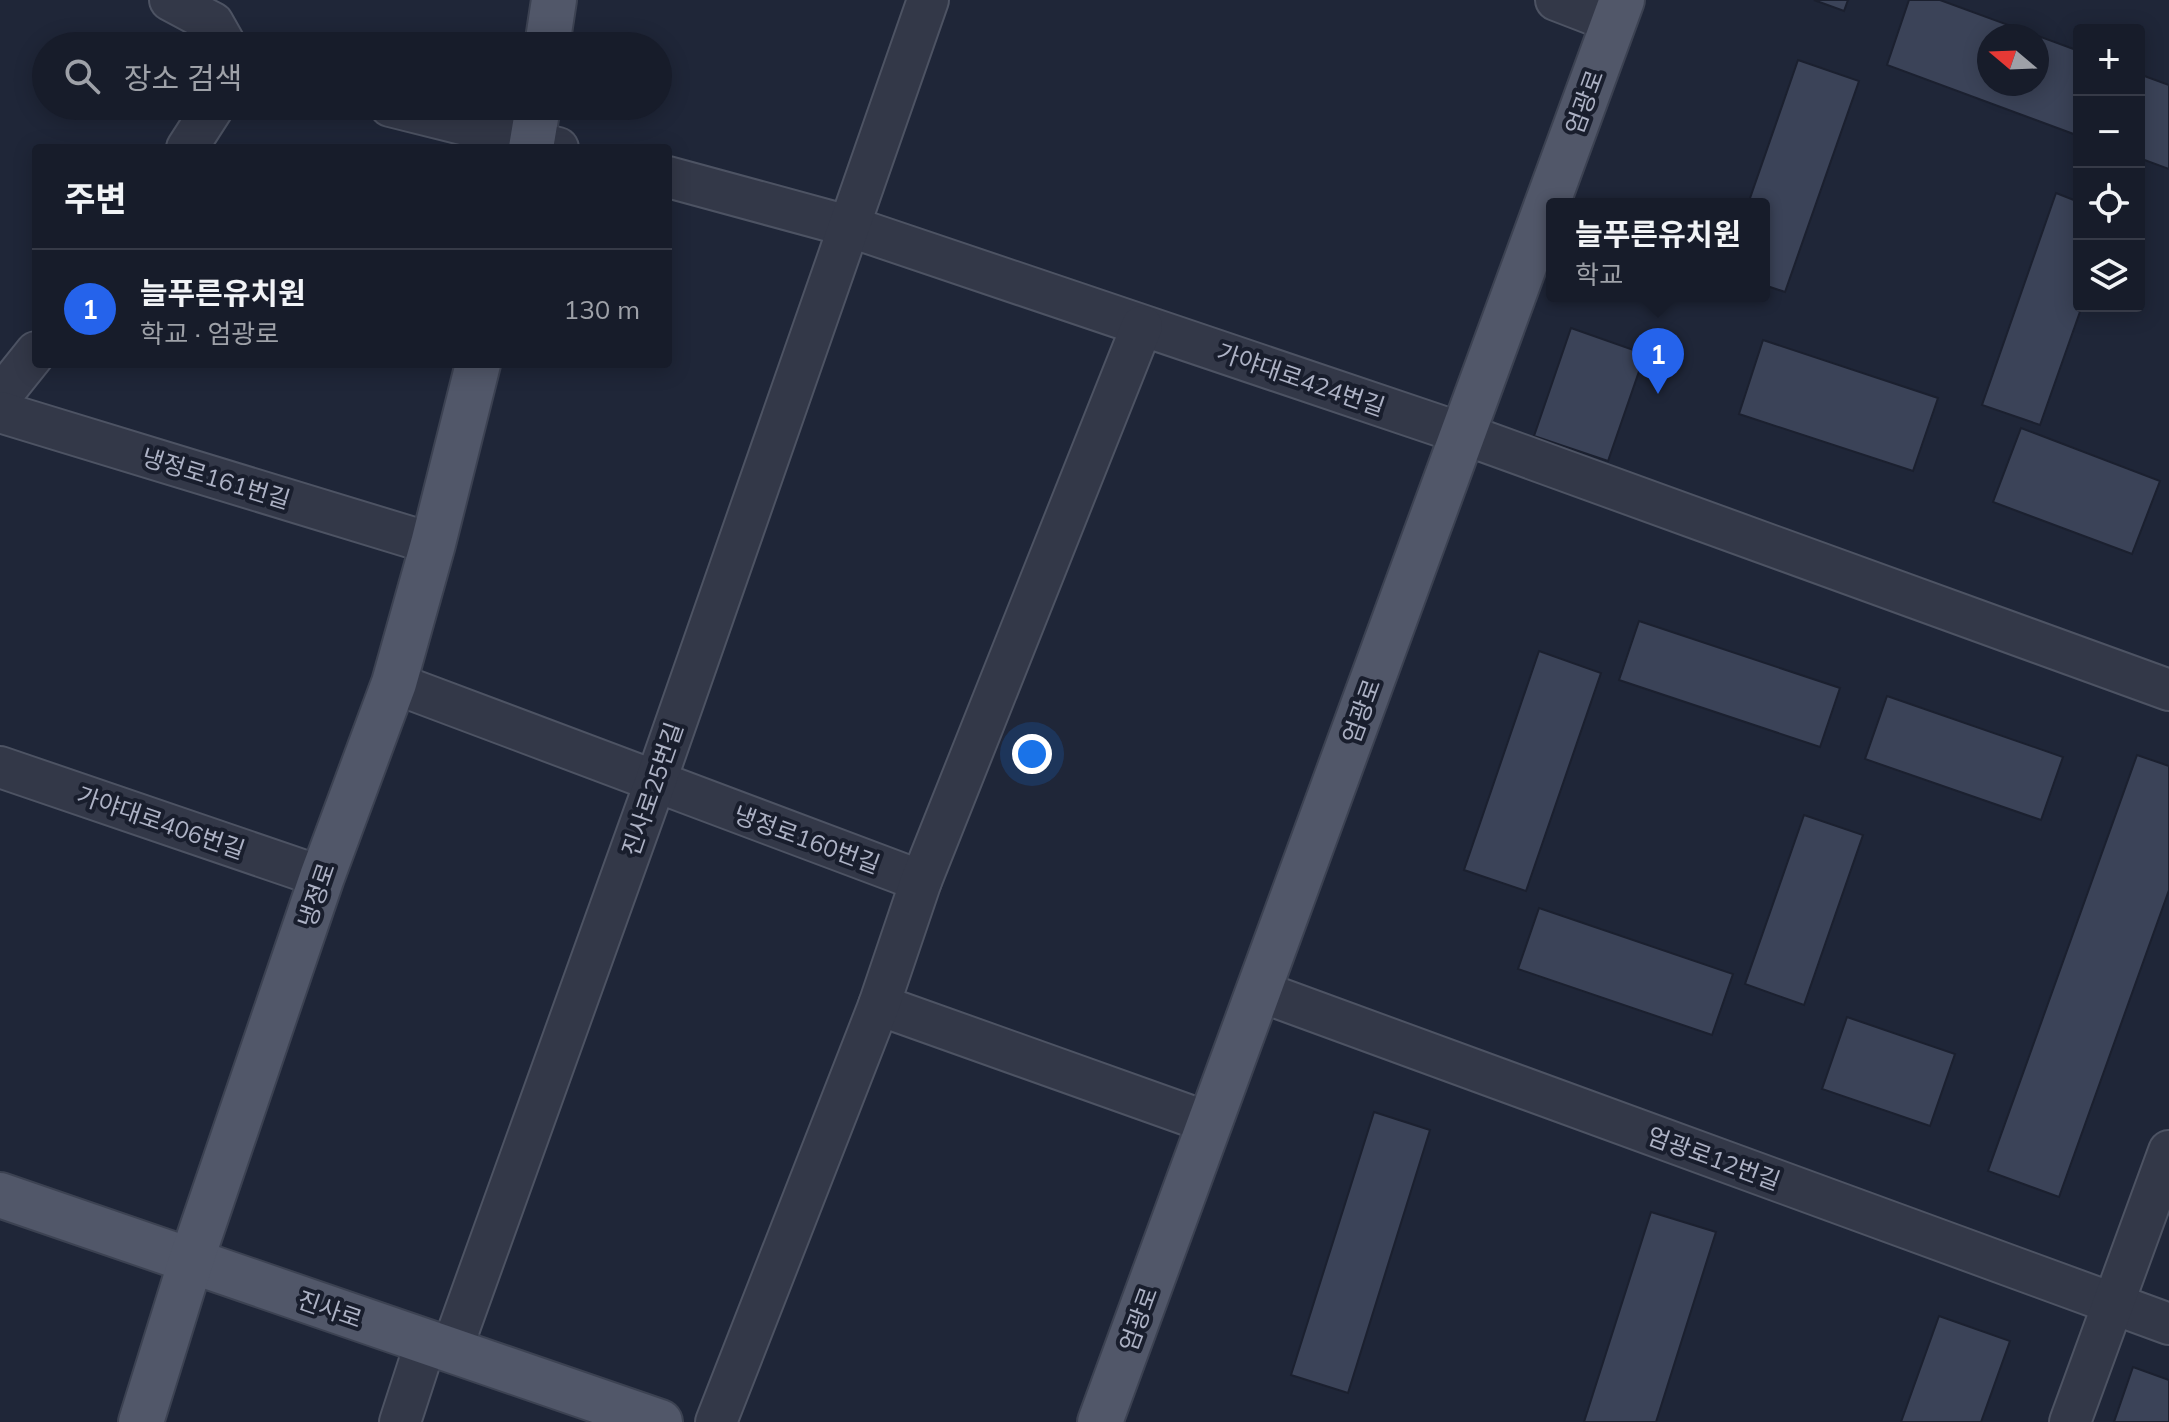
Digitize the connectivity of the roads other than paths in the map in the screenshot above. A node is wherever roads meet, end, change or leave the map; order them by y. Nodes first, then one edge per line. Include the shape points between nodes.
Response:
1 (170, 0) edge
2 (554, 0) edge
3 (928, 0) edge
4 (1556, 0) edge
5 (1618, 11) edge
6 (218, 32) edge
7 (549, 32) edge
8 (205, 120) edge
9 (460, 120) edge
10 (540, 136) edge
11 (190, 144) edge
12 (672, 178) edge
13 (1548, 198) edge
14 (1546, 205) edge
15 (848, 226) junction
16 (1142, 326) junction
17 (32, 357) edge
18 (477, 368) edge
19 (0, 397) edge
20 (0, 412) edge
21 (1461, 433) junction
22 (433, 544) junction
23 (394, 683) junction
24 (2169, 690) edge
25 (0, 767) edge
26 (655, 783) junction
27 (322, 877) junction
28 (921, 881) junction
29 (1259, 991) junction
30 (879, 1005) junction
31 (1210, 1123) junction
32 (2169, 1151) edge
33 (0, 1195) edge
34 (191, 1261) junction
35 (2113, 1305) junction
36 (2169, 1324) edge
37 (438, 1346) junction
38 (141, 1422) edge
39 (400, 1422) edge
40 (660, 1422) edge
41 (716, 1422) edge
42 (1100, 1422) edge
43 (2070, 1422) edge

1 - 6 street via 213,23
2 - 7 main road
3 - 15 street
4 - 5 street
5 - 13 main road, 엄광로
8 - 11 street
9 - 10 street
12 - 15 street, 가야대로424번길
14 - 21 main road, 엄광로
15 - 16 street, 가야대로424번길
15 - 26 street, 진사로25번길
16 - 21 street, 가야대로424번길
16 - 28 street
17 - 19 street
18 - 22 main road, 냉정로
20 - 22 street, 냉정로161번길
21 - 24 street, 가야대로424번길
21 - 29 main road, 엄광로
22 - 23 main road, 냉정로
23 - 26 street, 냉정로160번길
23 - 27 main road, 냉정로
25 - 27 street, 가야대로406번길
26 - 28 street, 냉정로160번길
26 - 37 street, 진사로25번길
27 - 34 main road, 냉정로
28 - 30 street
29 - 31 main road, 엄광로
29 - 35 street, 엄광로12번길
30 - 31 street
30 - 41 street
31 - 42 main road, 엄광로
32 - 35 street
33 - 34 main road, 진사로
34 - 37 main road, 진사로
34 - 38 main road, 냉정로
35 - 36 street, 엄광로12번길
35 - 43 street
37 - 39 street, 진사로25번길
37 - 40 main road, 진사로

